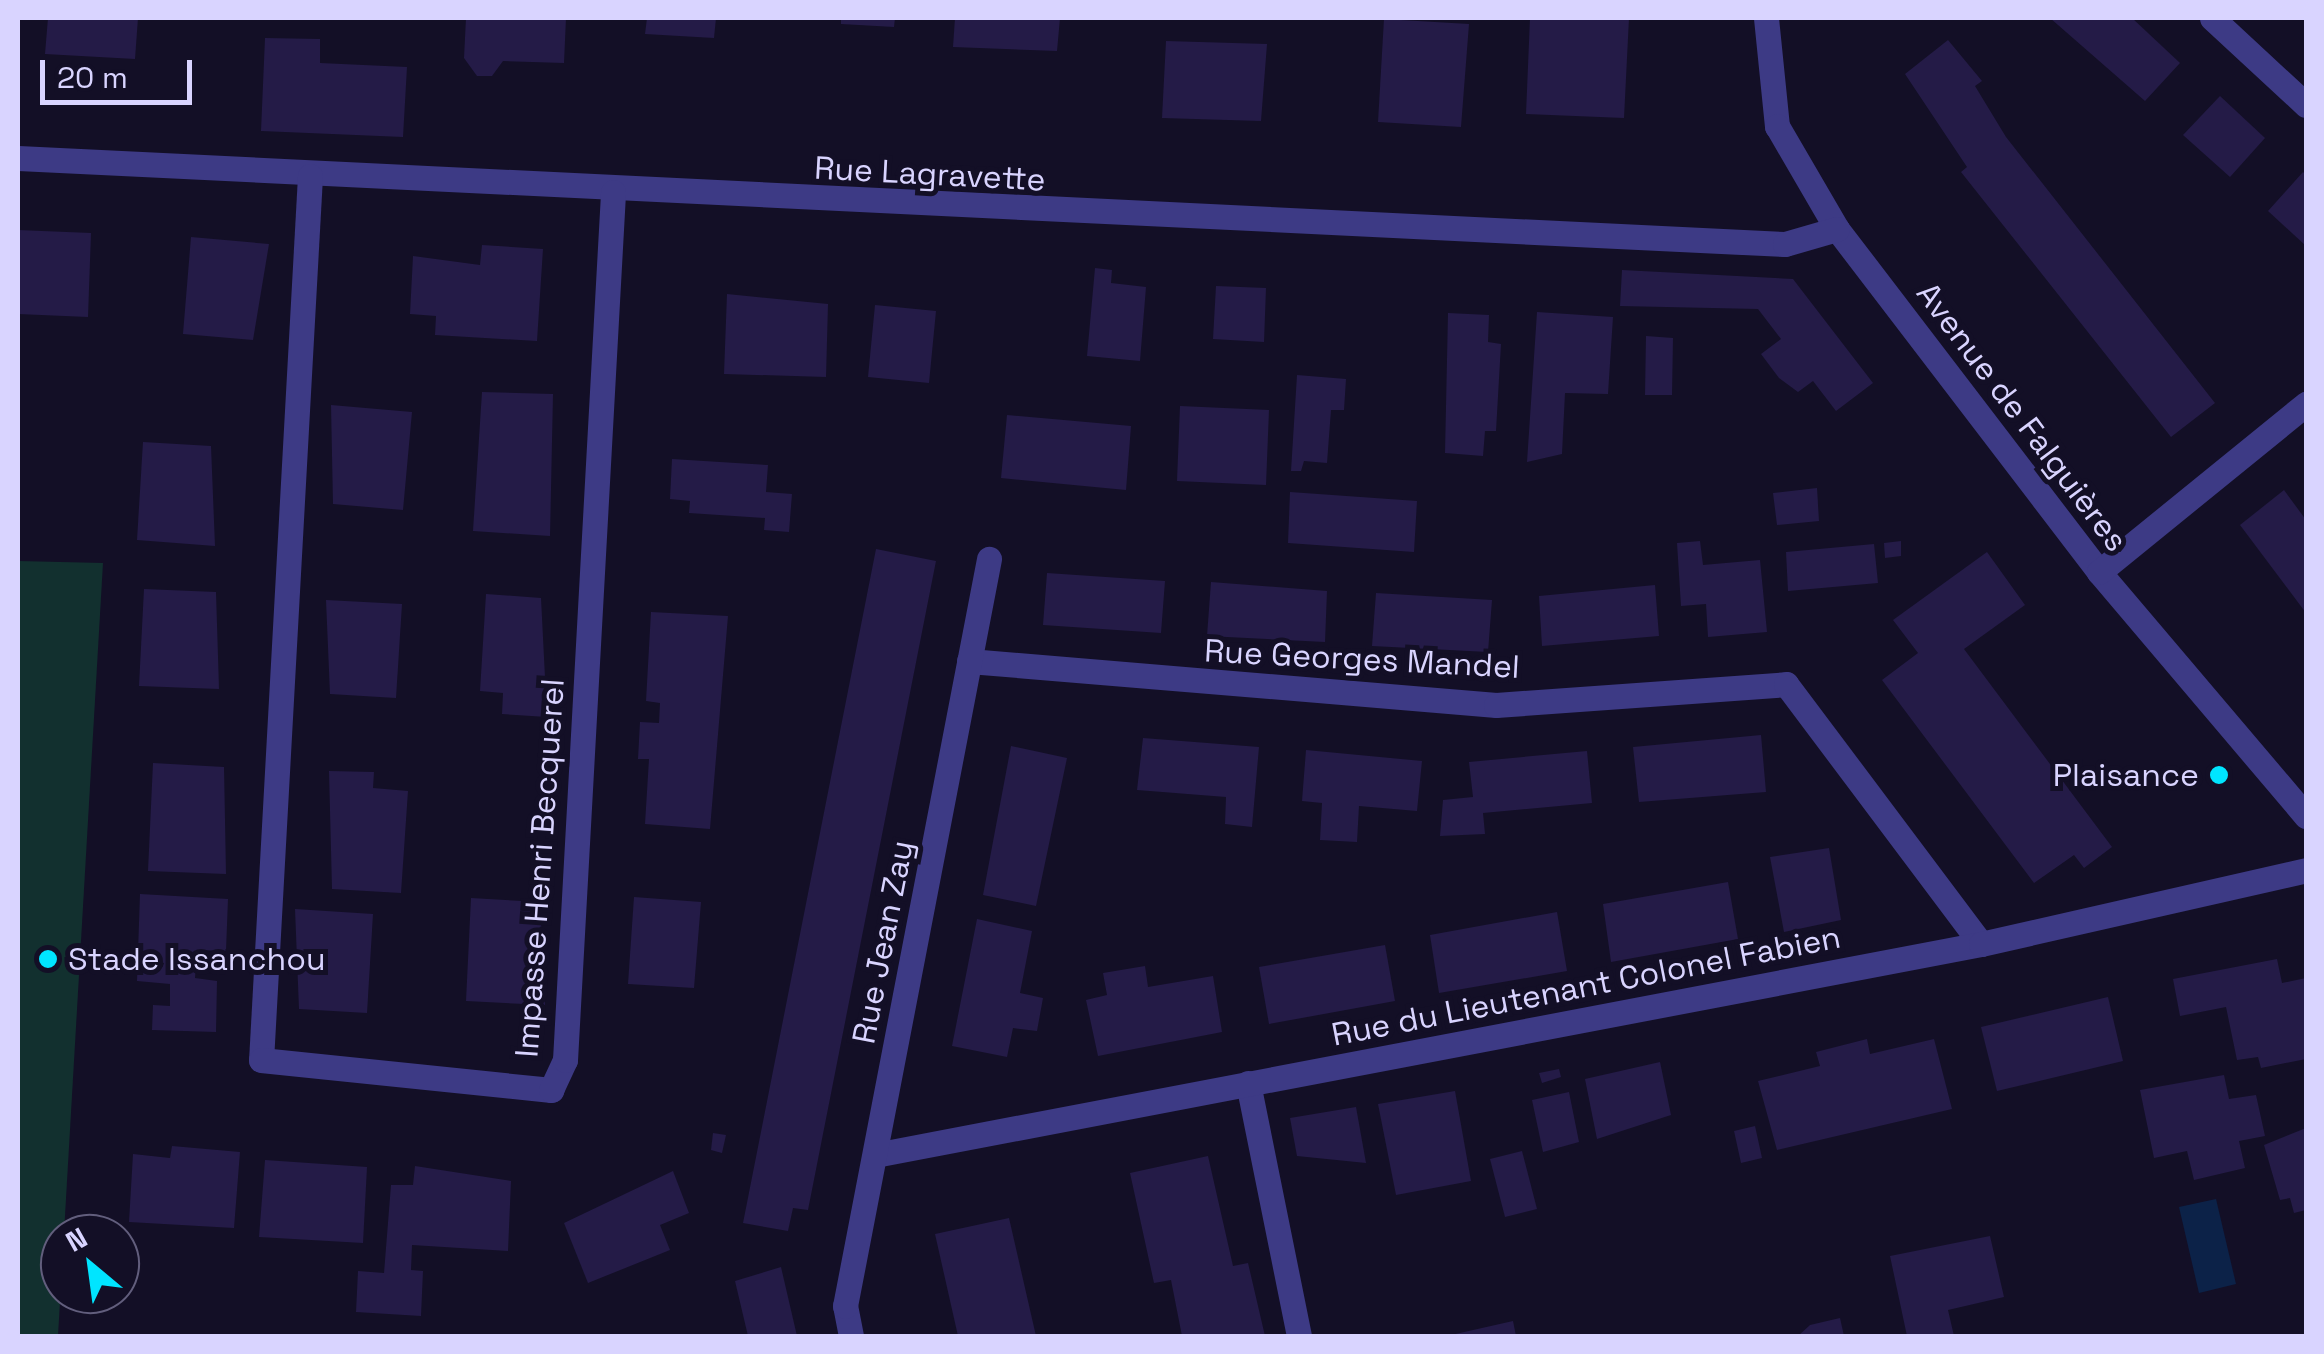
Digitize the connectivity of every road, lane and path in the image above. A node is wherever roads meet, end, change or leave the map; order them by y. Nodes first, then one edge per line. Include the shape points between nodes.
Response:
1 (1766, 18) edge
2 (2212, 18) edge
3 (2306, 105) edge
4 (18, 158) edge
5 (310, 176) junction
6 (614, 192) junction
7 (1837, 229) junction
8 (2306, 404) edge
9 (989, 559) dead end
10 (2098, 572) junction
11 (969, 661) junction
12 (2306, 816) edge
13 (2306, 870) edge
14 (1981, 944) junction
15 (1248, 1083) junction
16 (875, 1154) junction
17 (851, 1336) edge
18 (1299, 1336) edge

1 - 7 street, Avenue de Falguières via 1777,126
2 - 3 street
4 - 5 street, Rue Lagravette
5 - 6 street, Rue Lagravette
5 - 6 street, Impasse Henri Becquerel via 261,1060 551,1090 564,1060
6 - 7 street, Rue Lagravette via 1785,244
7 - 10 street, Avenue de Falguières
8 - 10 street
9 - 11 street, Rue Jean Zay
10 - 12 street, Avenue de Falguières
11 - 14 street, Rue Georges Mandel via 1496,705 1786,684
11 - 16 street, Rue Jean Zay
13 - 14 street, Rue du Lieutenant Colonel Fabien
14 - 15 street, Rue du Lieutenant Colonel Fabien
15 - 16 street, Rue du Lieutenant Colonel Fabien
15 - 18 street
16 - 17 street, Rue Jean Zay via 845,1306

